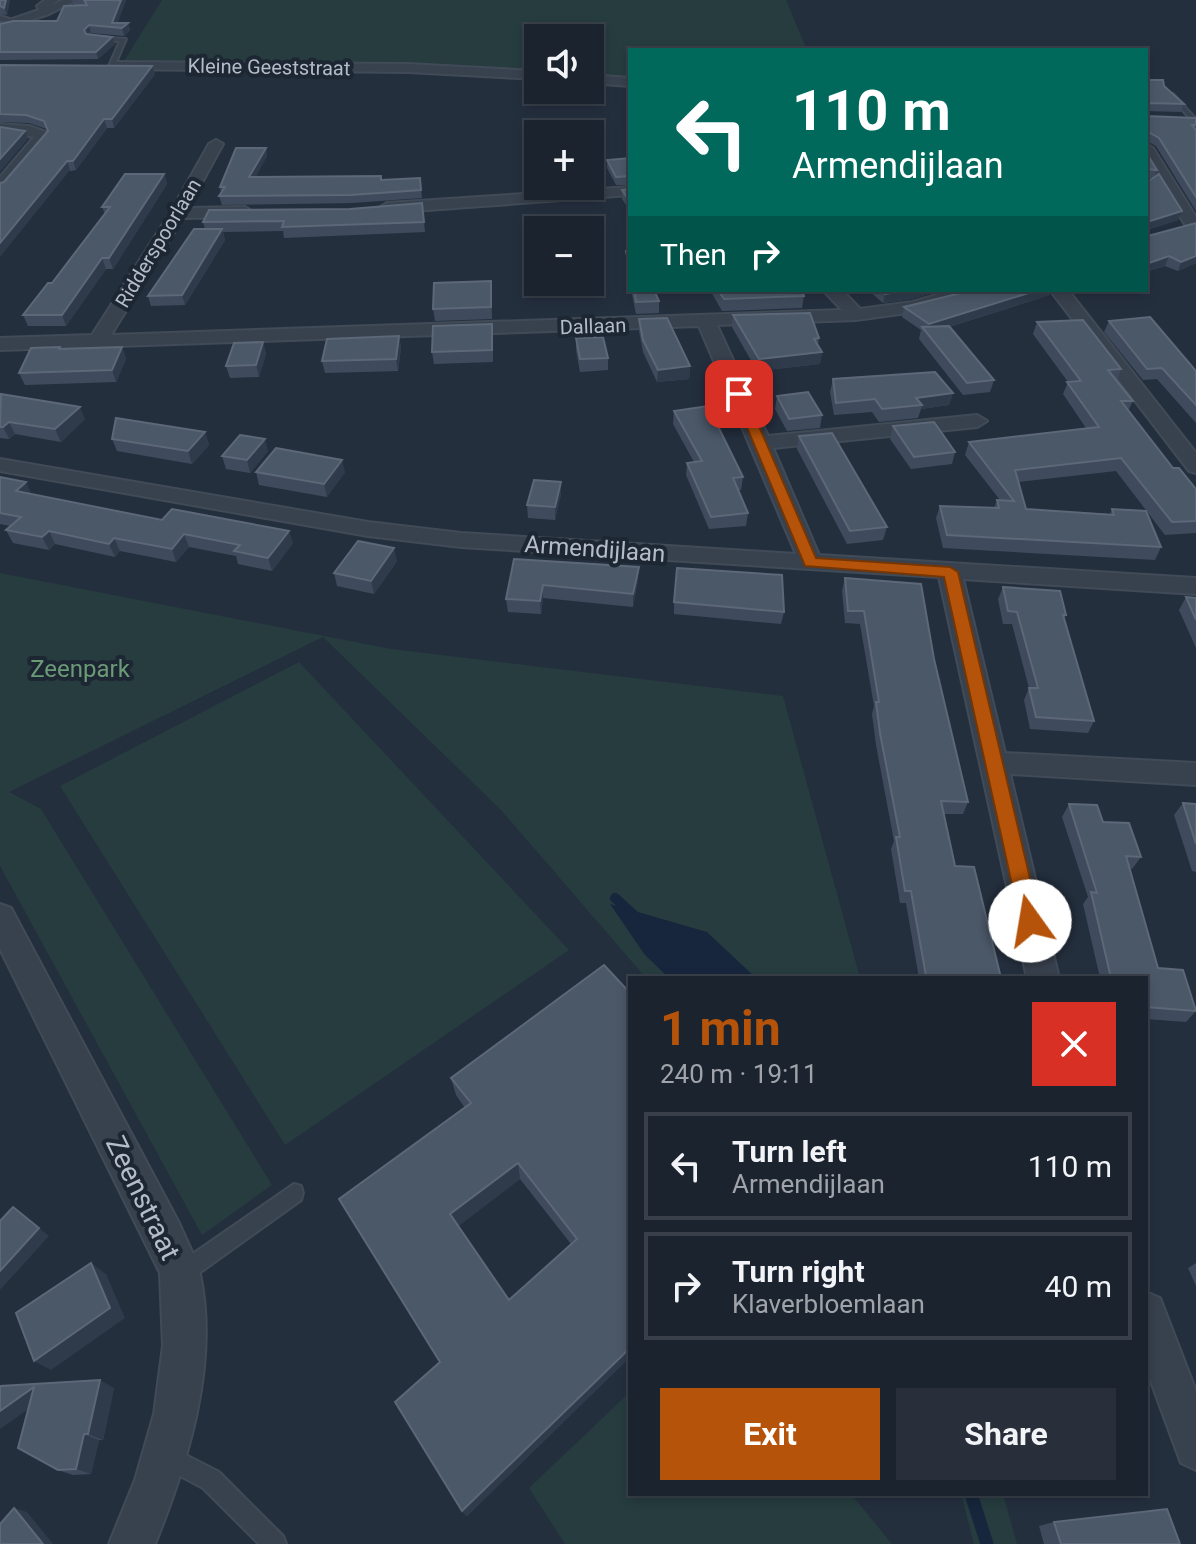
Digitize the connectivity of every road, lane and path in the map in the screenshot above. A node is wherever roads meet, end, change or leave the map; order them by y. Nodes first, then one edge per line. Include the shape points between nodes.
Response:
1 (50, 5) edge
2 (70, 5) edge
3 (0, 18) edge
4 (14, 22) junction
5 (0, 27) edge
6 (91, 38) edge
7 (96, 66) edge
8 (112, 66) junction
9 (524, 74) edge
10 (604, 80) edge
11 (628, 82) edge
12 (1165, 90) edge
13 (1177, 118) edge
14 (1194, 119) edge
15 (0, 128) edge
16 (216, 144) dead end
17 (1148, 152) edge
18 (0, 186) edge
19 (628, 191) edge
20 (368, 210) edge
21 (257, 212) edge
22 (178, 213) junction
23 (1189, 224) edge
24 (834, 292) edge
25 (966, 292) edge
26 (1061, 292) edge
27 (856, 315) junction
28 (706, 321) junction
29 (98, 341) junction
30 (0, 344) edge
31 (977, 421) dead end
32 (761, 443) junction
33 (0, 465) edge
34 (1196, 467) edge
35 (811, 563) junction
36 (950, 572) junction
37 (1196, 586) edge
38 (994, 763) junction
39 (1196, 774) edge
40 (0, 917) edge
41 (1043, 976) edge
42 (294, 1193) dead end
43 (181, 1275) junction
44 (1148, 1317) edge
45 (1196, 1448) edge
46 (165, 1455) junction
47 (132, 1544) edge
48 (275, 1544) edge

1 - 2 street
1 - 4 street
3 - 4 lane
4 - 5 street
6 - 8 lane via 124,40
7 - 8 street, Kleine Geeststraat
8 - 9 street, Kleine Geeststraat
10 - 11 street
12 - 14 lane
13 - 14 street
15 - 18 street via 41,135
16 - 22 street, Ridderspoorlaan
17 - 23 street
19 - 20 street
21 - 22 street
22 - 29 street, Ridderspoorlaan
24 - 27 street
25 - 27 street, Dallaan via 914,307
26 - 34 street
27 - 28 street, Dallaan
28 - 29 street, Dallaan
28 - 32 street
29 - 30 street, Dallaan
31 - 32 street
32 - 35 street
33 - 35 street, Armendijlaan via 415,535
35 - 36 street, Armendijlaan
36 - 37 street, Armendijlaan
36 - 38 street
38 - 39 street
38 - 41 street
40 - 43 street, Zeenstraat
42 - 43 lane
43 - 46 street, Zeenstraat via 182,1363
44 - 45 street
46 - 47 street, Zeenstraat
46 - 48 lane via 211,1480

